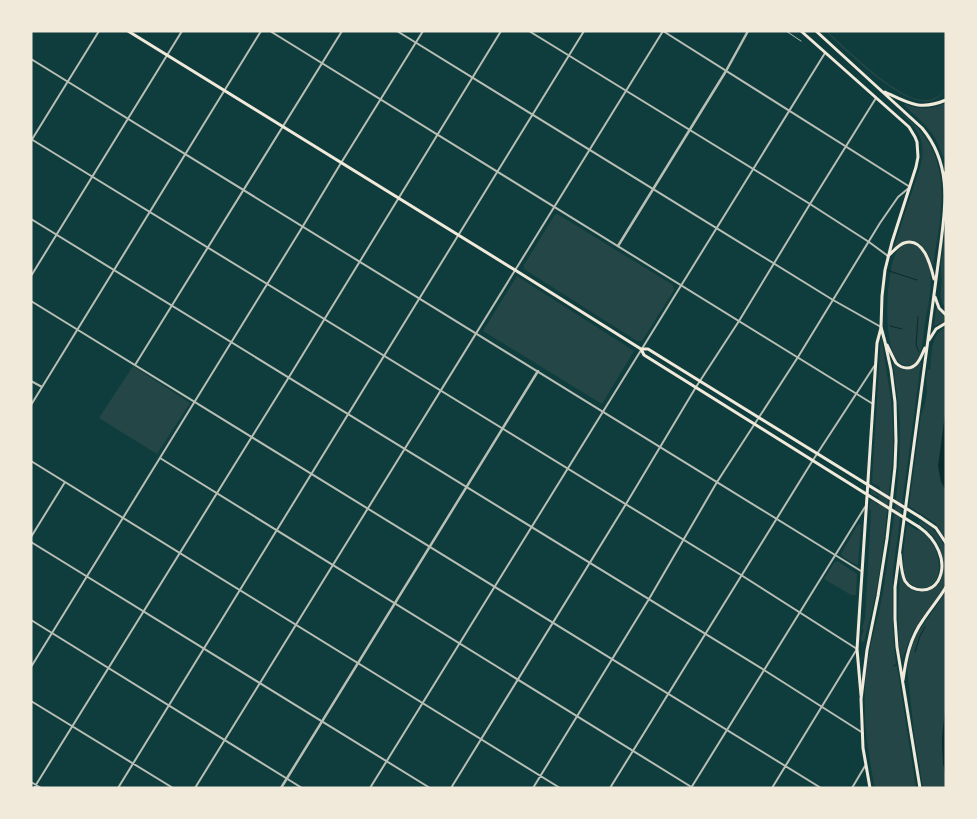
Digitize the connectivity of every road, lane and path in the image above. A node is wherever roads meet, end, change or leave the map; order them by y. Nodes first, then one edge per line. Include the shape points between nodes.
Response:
1 (99, 31) edge
2 (128, 31) edge
3 (182, 31) edge
4 (261, 31) edge
5 (270, 31) edge
6 (342, 31) edge
7 (397, 31) edge
8 (423, 31) edge
9 (501, 31) edge
10 (529, 31) edge
11 (584, 31) edge
12 (663, 31) edge
13 (748, 31) edge
14 (786, 31) edge
15 (801, 31) edge
16 (816, 31) edge
17 (801, 41) dead end
18 (416, 43) junction
19 (825, 52) junction
20 (167, 55) junction
21 (569, 56) junction
22 (31, 59) edge
23 (322, 63) junction
24 (726, 71) junction
25 (472, 78) junction
26 (68, 82) junction
27 (225, 90) junction
28 (626, 91) junction
29 (882, 91) junction
30 (876, 98) junction
31 (381, 100) junction
32 (946, 100) edge
33 (789, 110) junction
34 (533, 115) junction
35 (128, 118) junction
36 (283, 126) junction
37 (690, 130) junction
38 (437, 135) junction
39 (32, 140) edge
40 (846, 146) junction
41 (590, 150) junction
42 (186, 154) junction
43 (340, 162) junction
44 (753, 169) junction
45 (497, 172) junction
46 (946, 172) edge
47 (92, 176) junction
48 (945, 184) edge
49 (910, 187) junction
50 (654, 189) junction
51 (244, 190) junction
52 (398, 198) junction
53 (810, 204) junction
54 (554, 207) junction
55 (150, 212) junction
56 (31, 219) edge
57 (303, 226) junction
58 (716, 228) junction
59 (57, 235) junction
60 (458, 235) junction
61 (869, 242) junction
62 (618, 246) junction
63 (208, 248) junction
64 (888, 256) junction
65 (360, 261) junction
66 (774, 263) junction
67 (114, 270) junction
68 (515, 270) junction
69 (31, 276) edge
70 (935, 282) junction
71 (268, 284) junction
72 (681, 285) junction
73 (934, 290) junction
74 (420, 298) junction
75 (833, 300) junction
76 (31, 301) edge
77 (172, 305) junction
78 (946, 315) edge
79 (324, 319) junction
80 (739, 321) junction
81 (946, 323) edge
82 (881, 327) junction
83 (78, 330) junction
84 (476, 333) junction
85 (232, 342) junction
86 (885, 342) junction
87 (927, 344) junction
88 (641, 349) junction
89 (384, 356) junction
90 (798, 357) junction
91 (876, 363) junction
92 (135, 365) junction
93 (538, 372) junction
94 (289, 377) junction
95 (31, 381) edge
96 (700, 381) junction
97 (42, 387) junction
98 (696, 387) junction
99 (441, 391) junction
100 (855, 393) junction
101 (195, 402) junction
102 (31, 404) edge
103 (873, 404) junction
104 (603, 411) junction
105 (348, 414) junction
106 (759, 417) junction
107 (755, 424) junction
108 (503, 429) junction
109 (252, 437) junction
110 (660, 446) junction
111 (405, 449) junction
112 (818, 453) junction
113 (160, 458) junction
114 (813, 460) junction
115 (31, 461) edge
116 (568, 468) junction
117 (312, 474) junction
118 (65, 482) junction
119 (718, 482) junction
120 (867, 483) junction
121 (467, 487) junction
122 (217, 493) junction
123 (867, 494) junction
124 (626, 504) junction
125 (866, 506) junction
126 (368, 509) junction
127 (123, 518) junction
128 (776, 519) junction
129 (532, 527) junction
130 (277, 530) junction
131 (31, 536) edge
132 (683, 540) junction
133 (31, 542) edge
134 (946, 543) edge
135 (430, 546) junction
136 (900, 550) junction
137 (180, 553) junction
138 (836, 555) junction
139 (590, 562) junction
140 (333, 565) junction
141 (862, 571) junction
142 (87, 576) junction
143 (741, 576) junction
144 (494, 587) junction
145 (946, 587) edge
146 (240, 590) junction
147 (649, 599) junction
148 (395, 604) junction
149 (144, 611) junction
150 (800, 613) junction
151 (31, 620) edge
152 (553, 623) junction
153 (296, 625) junction
154 (52, 633) junction
155 (705, 634) junction
156 (459, 643) junction
157 (204, 649) junction
158 (857, 650) junction
159 (612, 659) junction
160 (358, 663) junction
161 (31, 667) edge
162 (109, 668) junction
163 (764, 670) junction
164 (518, 679) junction
165 (260, 683) junction
166 (903, 683) junction
167 (668, 694) junction
168 (861, 699) junction
169 (31, 701) edge
170 (422, 703) junction
171 (169, 706) junction
172 (822, 707) junction
173 (577, 716) junction
174 (322, 721) junction
175 (73, 726) junction
176 (727, 730) junction
177 (863, 733) junction
178 (481, 739) junction
179 (225, 740) junction
180 (633, 751) junction
181 (386, 761) junction
182 (133, 764) junction
183 (785, 766) junction
184 (866, 766) junction
185 (540, 776) junction
186 (287, 778) junction
187 (31, 782) edge
188 (35, 786) edge
189 (41, 788) edge
190 (118, 788) edge
191 (173, 788) edge
192 (195, 788) edge
193 (281, 788) edge
194 (302, 788) edge
195 (370, 788) edge
196 (430, 788) edge
197 (451, 788) edge
198 (533, 788) edge
199 (560, 788) edge
200 (610, 788) edge
201 (692, 788) edge
202 (772, 788) edge
203 (821, 788) edge
204 (852, 788) edge
205 (870, 788) edge
206 (920, 788) edge

1 - 26 street
2 - 20 main road
3 - 20 street
4 - 27 street
5 - 23 street
6 - 23 street
7 - 18 street
8 - 18 street
9 - 25 street
10 - 21 street
11 - 21 street
12 - 24 street
12 - 28 street
13 - 24 street
14 - 17 lane
15 - 19 main road
16 - 29 main road
18 - 25 street
18 - 31 street
19 - 30 main road
19 - 33 street
20 - 27 main road
20 - 35 street
21 - 28 street
21 - 34 street
22 - 26 street
23 - 31 street
23 - 36 street
24 - 33 street
24 - 37 street
25 - 34 street
25 - 38 street
26 - 35 street
26 - 39 street
27 - 36 main road
27 - 42 street
28 - 37 street
28 - 41 street
29 - 32 main road via 918,105 929,106
29 - 48 main road via 927,134 939,158
30 - 40 street
30 - 49 main road via 908,127 917,142 918,162
31 - 38 street
31 - 43 street
33 - 40 street
33 - 44 street
34 - 41 street
34 - 45 street
35 - 42 street
35 - 47 street
36 - 43 main road
36 - 51 street
37 - 44 street
37 - 50 street
38 - 45 street
38 - 52 street
39 - 47 street
40 - 49 street
40 - 53 street
41 - 50 street
41 - 54 street
42 - 51 street
42 - 55 street
43 - 52 main road
43 - 57 street
44 - 53 street
44 - 58 street
45 - 54 street
45 - 60 street
46 - 48 main road
47 - 55 street
47 - 59 street
48 - 70 main road
49 - 61 street via 898,197
49 - 64 main road
50 - 58 street
50 - 62 street
51 - 57 street
51 - 63 street
52 - 60 main road
52 - 65 street
53 - 61 street
53 - 66 street
54 - 62 street
54 - 68 street
55 - 63 street
55 - 67 street
56 - 59 street
57 - 65 street
57 - 71 street
58 - 66 street
58 - 72 street
59 - 67 street
59 - 69 street
60 - 68 main road
60 - 74 street
61 - 64 street
61 - 75 street
62 - 72 street
63 - 71 street
63 - 77 street
64 - 70 main road via 904,243 918,245 928,257
64 - 82 main road
65 - 74 street
65 - 79 street
66 - 75 street
66 - 80 street
67 - 77 street
67 - 83 street
68 - 84 street
68 - 88 main road
70 - 73 main road
71 - 79 street
71 - 85 street
72 - 80 street
72 - 88 street
73 - 78 main road via 937,304
73 - 87 main road
74 - 84 street
74 - 89 street
75 - 82 street
75 - 90 street
76 - 83 street
77 - 85 street
77 - 92 street
79 - 89 street
79 - 94 street
80 - 90 street
80 - 96 street
81 - 87 main road via 938,326
82 - 86 main road
82 - 91 main road
83 - 92 street
83 - 97 street
84 - 93 street
84 - 99 street
85 - 94 street
85 - 101 street
86 - 87 main road via 897,363 905,368 915,365
86 - 168 main road via 895,402 895,467 887,539
87 - 136 main road
88 - 96 main road via 648,349
88 - 98 main road via 644,355
88 - 104 street
89 - 99 street
89 - 105 street
90 - 100 street
90 - 106 street
91 - 100 street
91 - 103 main road
92 - 101 street
93 - 104 street
93 - 108 street
94 - 105 street
94 - 109 street
95 - 97 street
96 - 98 street
96 - 106 main road
97 - 102 street
98 - 107 main road
98 - 110 street
99 - 108 street
99 - 111 street
100 - 103 street
100 - 112 street
101 - 109 street
101 - 113 street
103 - 120 main road
104 - 110 street
104 - 116 street
105 - 111 street
105 - 117 street
106 - 107 street
106 - 112 main road
107 - 114 main road
107 - 119 street
108 - 116 street
108 - 121 street
109 - 117 street
109 - 122 street
110 - 119 street
110 - 124 street
111 - 121 street
111 - 126 street
112 - 114 street
112 - 120 main road
113 - 122 street
113 - 127 street
114 - 123 main road
114 - 128 street
115 - 118 street
116 - 124 street
116 - 129 street
117 - 126 street
117 - 130 street
118 - 127 street
118 - 131 street
119 - 128 street
119 - 132 street
120 - 123 main road
120 - 134 main road via 936,528
121 - 129 street
121 - 135 street
122 - 130 street
122 - 137 street
123 - 125 main road
123 - 136 main road via 932,538 941,561 936,584 921,590 909,585 903,573
124 - 132 street
124 - 139 street
125 - 138 street
125 - 141 main road
126 - 135 street
126 - 140 street
127 - 137 street
127 - 142 street
128 - 138 street
128 - 143 street
129 - 139 street
129 - 144 street
130 - 140 street
130 - 146 street
132 - 143 street
132 - 147 street
133 - 142 street
135 - 144 street
135 - 148 street
136 - 166 main road via 895,619
137 - 146 street
137 - 149 street
138 - 141 street
138 - 150 street
139 - 147 street
139 - 152 street
140 - 148 street
140 - 153 street
141 - 158 main road
142 - 149 street
142 - 154 street
143 - 150 street
143 - 155 street
144 - 152 street
144 - 156 street
145 - 166 main road via 912,639
146 - 153 street
146 - 157 street
147 - 155 street
147 - 159 street
148 - 156 street
148 - 160 street
149 - 157 street
149 - 162 street
150 - 158 street
150 - 163 street
151 - 154 street
152 - 159 street
152 - 164 street
153 - 160 street
153 - 165 street
154 - 161 street
154 - 162 street
155 - 163 street
155 - 167 street
156 - 164 street
156 - 170 street
157 - 165 street
157 - 171 street
158 - 168 main road
158 - 172 street
159 - 167 street
159 - 173 street
160 - 170 street
160 - 174 street
162 - 171 street
162 - 175 street
163 - 172 street
163 - 176 street
164 - 173 street
164 - 178 street
165 - 174 street
165 - 179 street
166 - 206 main road
167 - 176 street
167 - 180 street
168 - 177 main road
169 - 175 street
170 - 178 street
170 - 181 street
171 - 179 street
171 - 182 street
172 - 177 street
172 - 183 street
173 - 180 street
173 - 185 street
174 - 181 street
174 - 186 street
175 - 182 street
175 - 188 street
176 - 183 street
176 - 201 street
177 - 184 main road
178 - 185 street
178 - 197 street
179 - 186 street
179 - 192 street
180 - 200 street
180 - 201 street
181 - 195 street
181 - 196 street
182 - 190 street
182 - 191 street
183 - 202 street
183 - 203 street
184 - 204 street
184 - 205 main road
185 - 198 street
185 - 199 street
186 - 193 street
186 - 194 street
187 - 188 street
188 - 189 street

